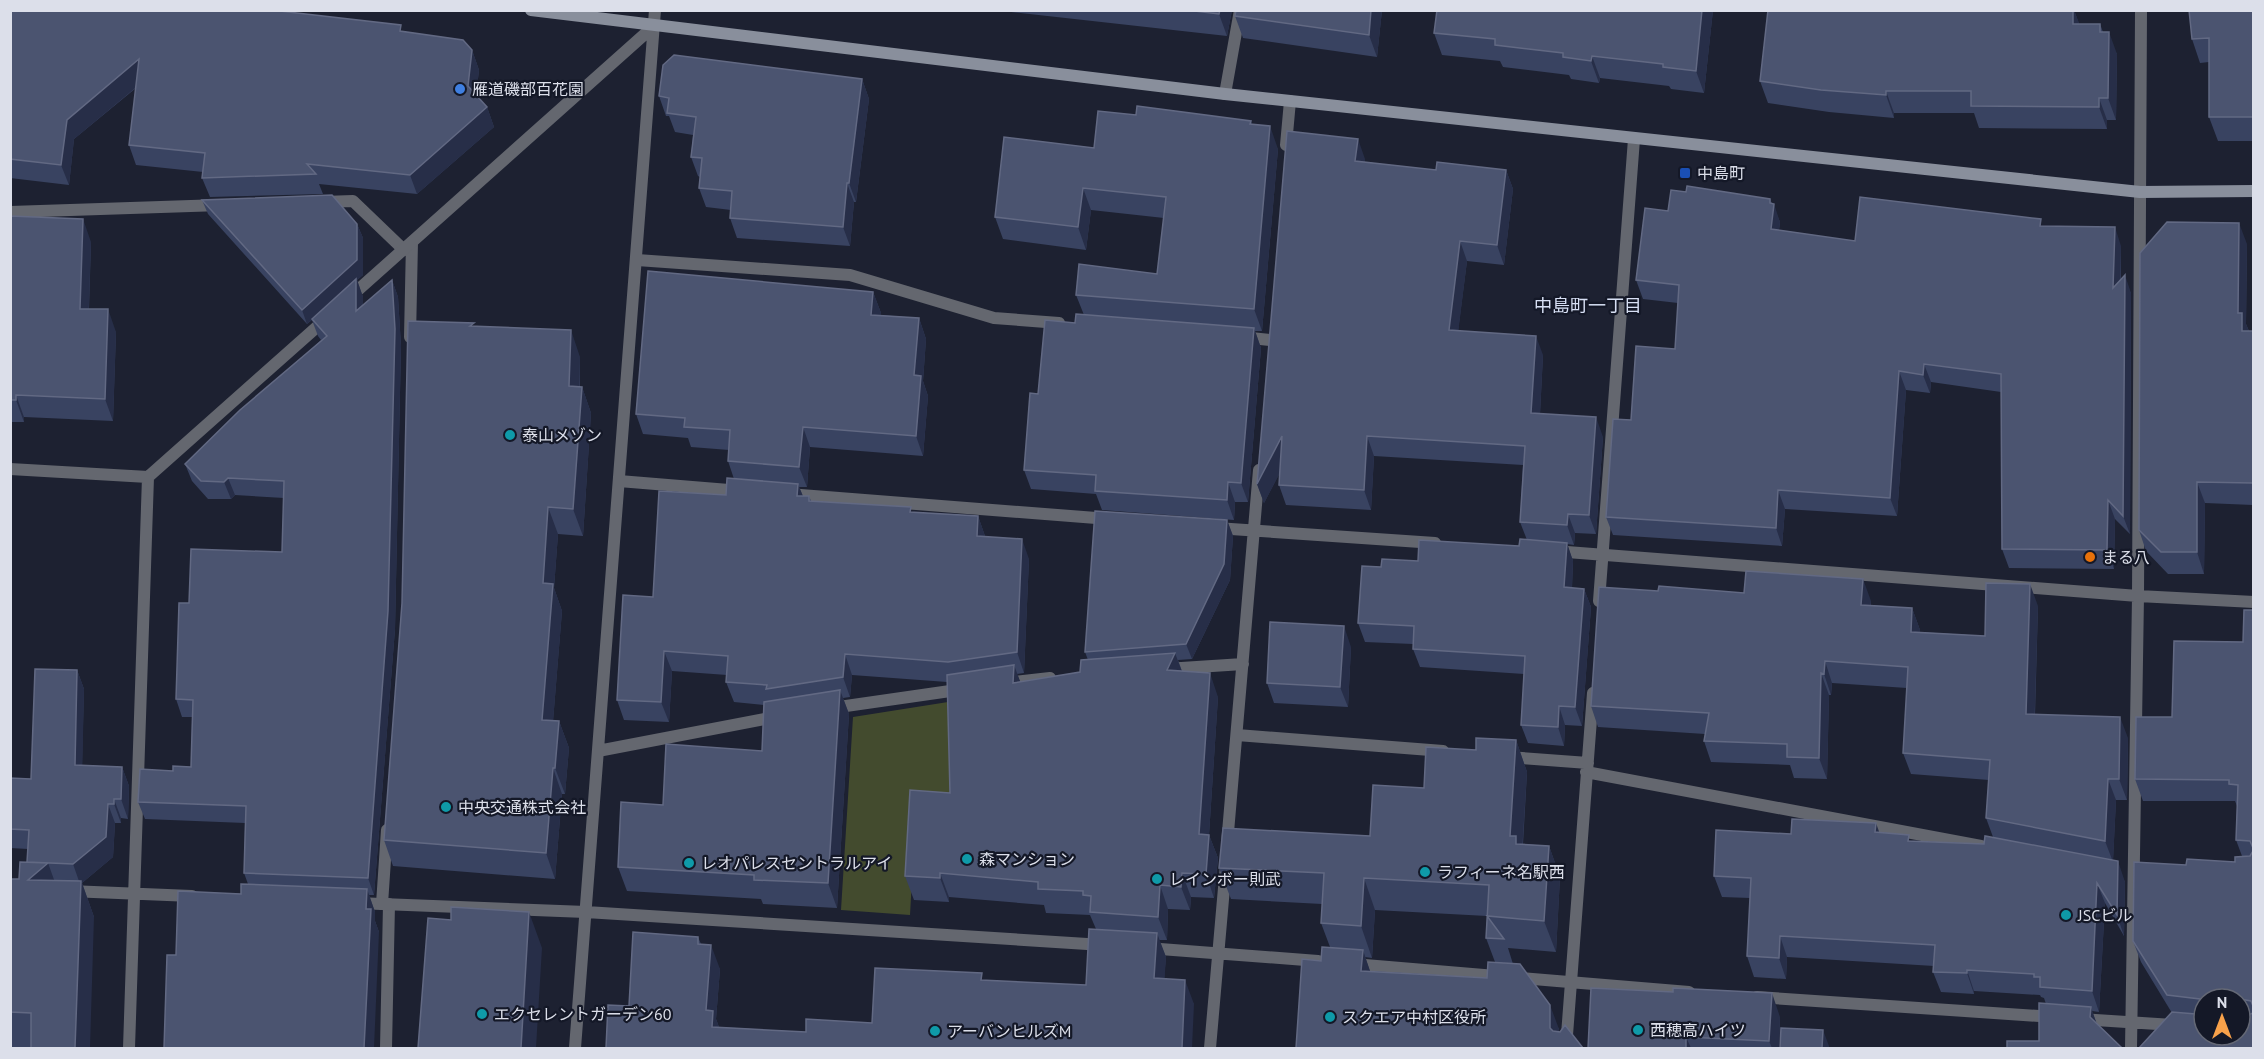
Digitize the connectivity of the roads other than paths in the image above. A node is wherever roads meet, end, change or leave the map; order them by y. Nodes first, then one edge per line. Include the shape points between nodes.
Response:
1 (531, 10) edge
2 (655, 10) edge
3 (1240, 10) edge
4 (2141, 10) edge
5 (655, 25) junction
6 (1225, 94) junction
7 (1290, 101) junction
8 (1634, 139) junction
9 (1285, 161) edge
10 (2253, 190) edge
11 (2140, 192) junction
12 (306, 202) edge
13 (235, 205) edge
14 (10, 212) edge
15 (408, 246) junction
16 (637, 260) junction
17 (1070, 324) edge
18 (1223, 336) edge
19 (1270, 340) edge
20 (410, 348) edge
21 (1260, 459) edge
22 (10, 469) edge
23 (148, 477) junction
24 (619, 481) junction
25 (748, 491) edge
26 (772, 493) edge
27 (1125, 520) edge
28 (1207, 527) edge
29 (1254, 531) junction
30 (1444, 543) edge
31 (1536, 550) edge
32 (1603, 555) junction
33 (2138, 596) junction
34 (2253, 602) edge
35 (1598, 612) edge
36 (1243, 664) junction
37 (1150, 671) edge
38 (1068, 677) edge
39 (1593, 682) edge
40 (816, 710) edge
41 (793, 714) edge
42 (1237, 735) junction
43 (598, 751) junction
44 (1457, 753) edge
45 (1491, 755) edge
46 (1587, 768) junction
47 (388, 820) edge
48 (1993, 848) edge
49 (56, 891) edge
50 (134, 894) junction
51 (205, 897) edge
52 (346, 903) edge
53 (386, 904) junction
54 (586, 912) junction
55 (1113, 945) edge
56 (1137, 947) edge
57 (1218, 952) junction
58 (1571, 984) junction
59 (1701, 993) edge
60 (1748, 996) edge
61 (2131, 1023) junction
62 (2192, 1026) edge
63 (129, 1048) edge
64 (386, 1048) edge
65 (575, 1048) edge
66 (1210, 1048) edge
67 (1566, 1048) edge
68 (2131, 1048) edge

1 - 5 street
2 - 5 street
3 - 6 street
4 - 11 street
5 - 6 street
5 - 15 street
5 - 16 street
6 - 7 street
7 - 8 street
7 - 9 street
8 - 11 street
8 - 32 street
10 - 11 street
11 - 33 street
12 - 15 street via 353,201
13 - 14 street
15 - 20 street
15 - 23 street
16 - 17 street via 850,275 994,318
16 - 24 street
18 - 19 street
21 - 29 street
22 - 23 street
23 - 50 street
24 - 25 street
24 - 43 street
26 - 27 street
28 - 29 street
29 - 30 street
29 - 36 street
31 - 32 street
32 - 33 street
32 - 35 street
33 - 34 street
33 - 61 street
36 - 37 street
36 - 42 street
38 - 40 street
39 - 46 street
41 - 43 street
42 - 44 street
42 - 57 street
43 - 54 street
45 - 46 street
46 - 48 street
46 - 58 street
47 - 53 street
49 - 50 street
50 - 51 street
50 - 63 street
52 - 53 street
53 - 54 street
53 - 64 street
54 - 55 street
54 - 65 street
56 - 57 street
57 - 58 street
57 - 66 street
58 - 59 street
58 - 67 street
60 - 61 street
61 - 62 street
61 - 68 street

